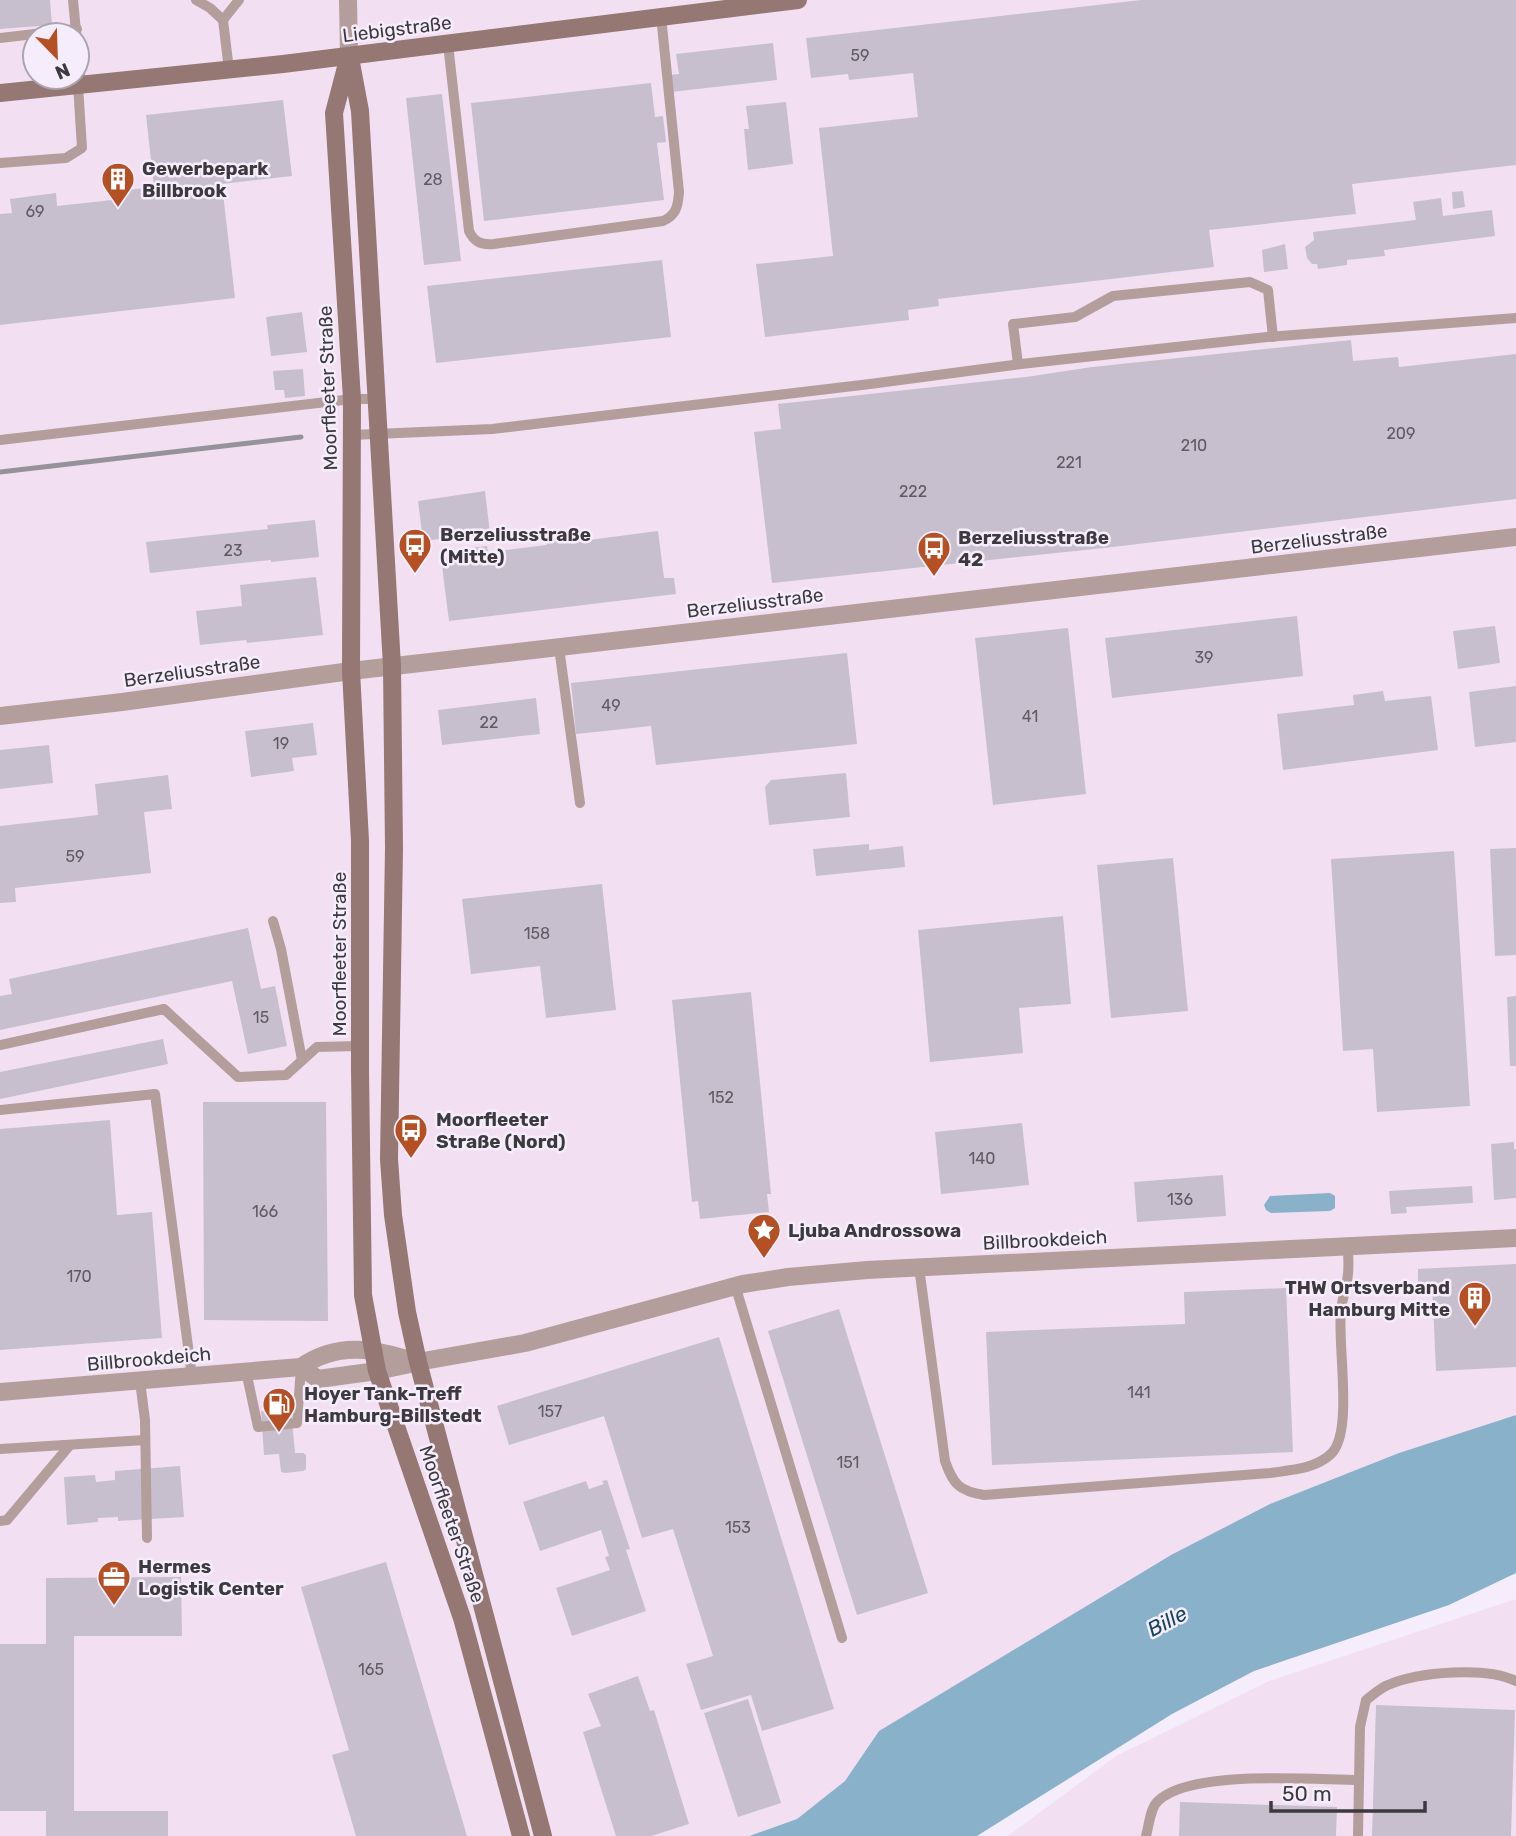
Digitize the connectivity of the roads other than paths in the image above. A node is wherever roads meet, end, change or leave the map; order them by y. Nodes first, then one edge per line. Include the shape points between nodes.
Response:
1 (74, 0) edge
2 (196, 0) edge
3 (239, 0) edge
4 (348, 0) edge
5 (798, 0) edge
6 (754, 2) edge
7 (661, 16) junction
8 (223, 20) junction
9 (76, 21) edge
10 (21, 36) edge
11 (0, 38) edge
12 (448, 44) junction
13 (349, 56) junction
14 (229, 70) junction
15 (91, 83) edge
16 (21, 91) edge
17 (80, 91) edge
18 (0, 93) edge
19 (0, 163) edge
20 (1516, 318) edge
21 (1273, 337) junction
22 (1018, 365) junction
23 (352, 399) junction
24 (378, 400) junction
25 (380, 434) junction
26 (352, 435) junction
27 (0, 440) edge
28 (1516, 537) edge
29 (559, 647) junction
30 (392, 666) junction
31 (351, 671) junction
32 (0, 716) edge
33 (580, 803) dead end
34 (273, 921) dead end
35 (0, 1045) edge
36 (359, 1046) junction
37 (302, 1060) junction
38 (0, 1110) edge
39 (1516, 1238) edge
40 (1348, 1247) junction
41 (919, 1267) junction
42 (735, 1285) junction
43 (372, 1349) junction
44 (418, 1362) junction
45 (301, 1367) junction
46 (246, 1371) junction
47 (377, 1371) junction
48 (191, 1377) junction
49 (140, 1381) junction
50 (0, 1392) edge
51 (145, 1440) junction
52 (70, 1445) junction
53 (0, 1449) edge
54 (0, 1521) edge
55 (147, 1538) dead end
56 (842, 1637) dead end
57 (1516, 1681) edge
58 (1359, 1780) junction
59 (542, 1830) edge
60 (521, 1833) edge
61 (1146, 1836) edge
62 (1358, 1836) edge

1 - 9 lane
2 - 8 lane
3 - 8 lane
4 - 13 street, Moorfleeter Straße
5 - 6 main road, Liebigstraße
6 - 7 main road, Liebigstraße
7 - 12 main road, Liebigstraße
7 - 12 lane via 677,210 663,221 494,244 478,243 469,231
8 - 14 lane
10 - 11 lane
12 - 13 main road, Liebigstraße
13 - 14 main road, Liebigstraße
13 - 23 main road, Moorfleeter Straße via 334,113
13 - 24 main road, Moorfleeter Straße via 360,111
14 - 15 main road, Liebigstraße
16 - 18 main road, Liebigstraße
17 - 19 lane via 82,148 66,158
20 - 21 lane
21 - 22 lane
21 - 22 lane via 1268,290 1250,282 1114,296 1075,317 1013,324
22 - 25 lane via 505,428
23 - 24 lane
23 - 26 main road, Moorfleeter Straße
23 - 27 lane
24 - 25 main road, Moorfleeter Straße
25 - 26 lane
25 - 30 main road, Moorfleeter Straße
26 - 31 main road, Moorfleeter Straße
28 - 29 street, Berzeliusstraße
29 - 30 street, Berzeliusstraße
29 - 33 lane
30 - 31 street, Berzeliusstraße
30 - 44 main road, Moorfleeter Straße via 389,1159 397,1243
31 - 32 street, Berzeliusstraße
31 - 36 main road, Moorfleeter Straße via 360,841
34 - 37 lane
35 - 37 lane via 164,1009 238,1077 286,1074
36 - 37 lane via 317,1047
36 - 43 main road, Moorfleeter Straße via 363,1295
38 - 48 lane via 155,1094
39 - 40 street, Billbrookdeich
40 - 41 street, Billbrookdeich
40 - 41 lane via 1341,1312 1341,1440 1318,1463 1270,1473 984,1495 958,1487 945,1461
41 - 42 street, Billbrookdeich
42 - 44 street, Billbrookdeich via 539,1340
42 - 56 lane
43 - 44 street, Billbrookdeich
43 - 45 street, Billbrookdeich via 318,1355
43 - 47 main road, Moorfleeter Straße
44 - 47 street, Billbrookdeich
44 - 59 main road, Moorfleeter Straße
45 - 46 street, Billbrookdeich
45 - 46 lane via 297,1423 258,1427
45 - 47 street, Billbrookdeich via 318,1379
46 - 48 street, Billbrookdeich
47 - 60 main road, Moorfleeter Straße via 462,1618
48 - 49 street, Billbrookdeich
49 - 50 street, Billbrookdeich
49 - 51 lane
51 - 52 lane
51 - 55 lane
52 - 53 lane
52 - 54 lane via 7,1520
57 - 58 lane via 1483,1673 1422,1675 1387,1685 1366,1700 1360,1727
58 - 61 lane via 1252,1779 1192,1784 1155,1803
58 - 62 lane

